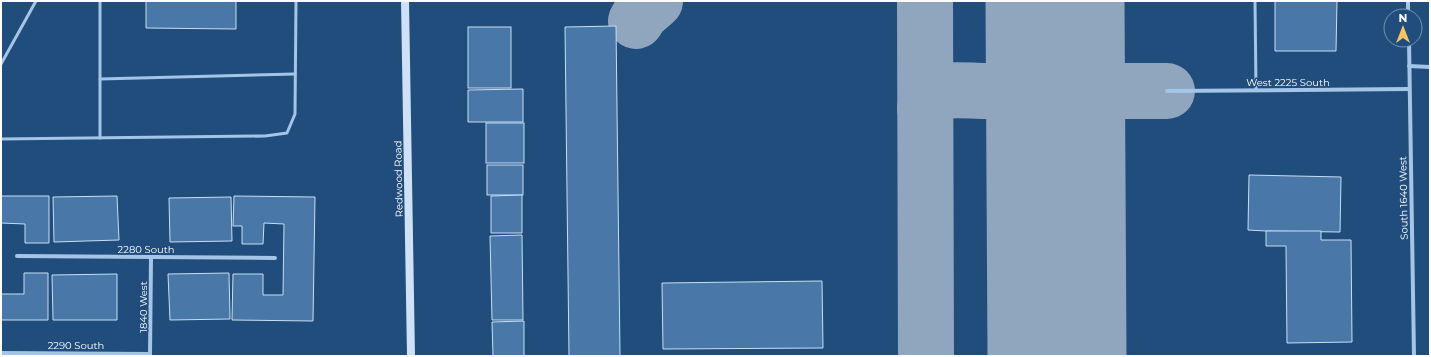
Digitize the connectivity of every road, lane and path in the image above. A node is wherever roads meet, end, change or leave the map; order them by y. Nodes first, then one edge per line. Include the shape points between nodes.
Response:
1 (36, 1) edge
2 (100, 1) edge
3 (296, 1) edge
4 (405, 1) edge
5 (1255, 1) edge
6 (1408, 48) edge
7 (1, 64) edge
8 (1409, 66) junction
9 (1430, 67) edge
10 (295, 74) junction
11 (100, 79) junction
12 (1409, 89) junction
13 (1256, 90) junction
14 (1168, 91) dead end
15 (100, 138) junction
16 (1, 139) edge
17 (17, 256) dead end
18 (151, 257) junction
19 (275, 258) dead end
20 (1, 353) edge
21 (150, 355) edge
22 (411, 356) edge
23 (1414, 356) edge

1 - 7 lane
2 - 11 lane
3 - 10 lane
4 - 22 main road, Redwood Road
5 - 13 lane
6 - 8 street, South 1640 West
8 - 9 street
8 - 12 street, South 1640 West
10 - 11 lane
10 - 15 lane via 295,114 287,132 265,136
11 - 15 lane
12 - 13 street, West 2225 South
12 - 23 street, South 1640 West
13 - 14 street, West 2225 South
15 - 16 lane
17 - 18 street, 2280 South
18 - 19 street, 2280 South
18 - 21 street, 1840 West
20 - 21 street, 2290 South

